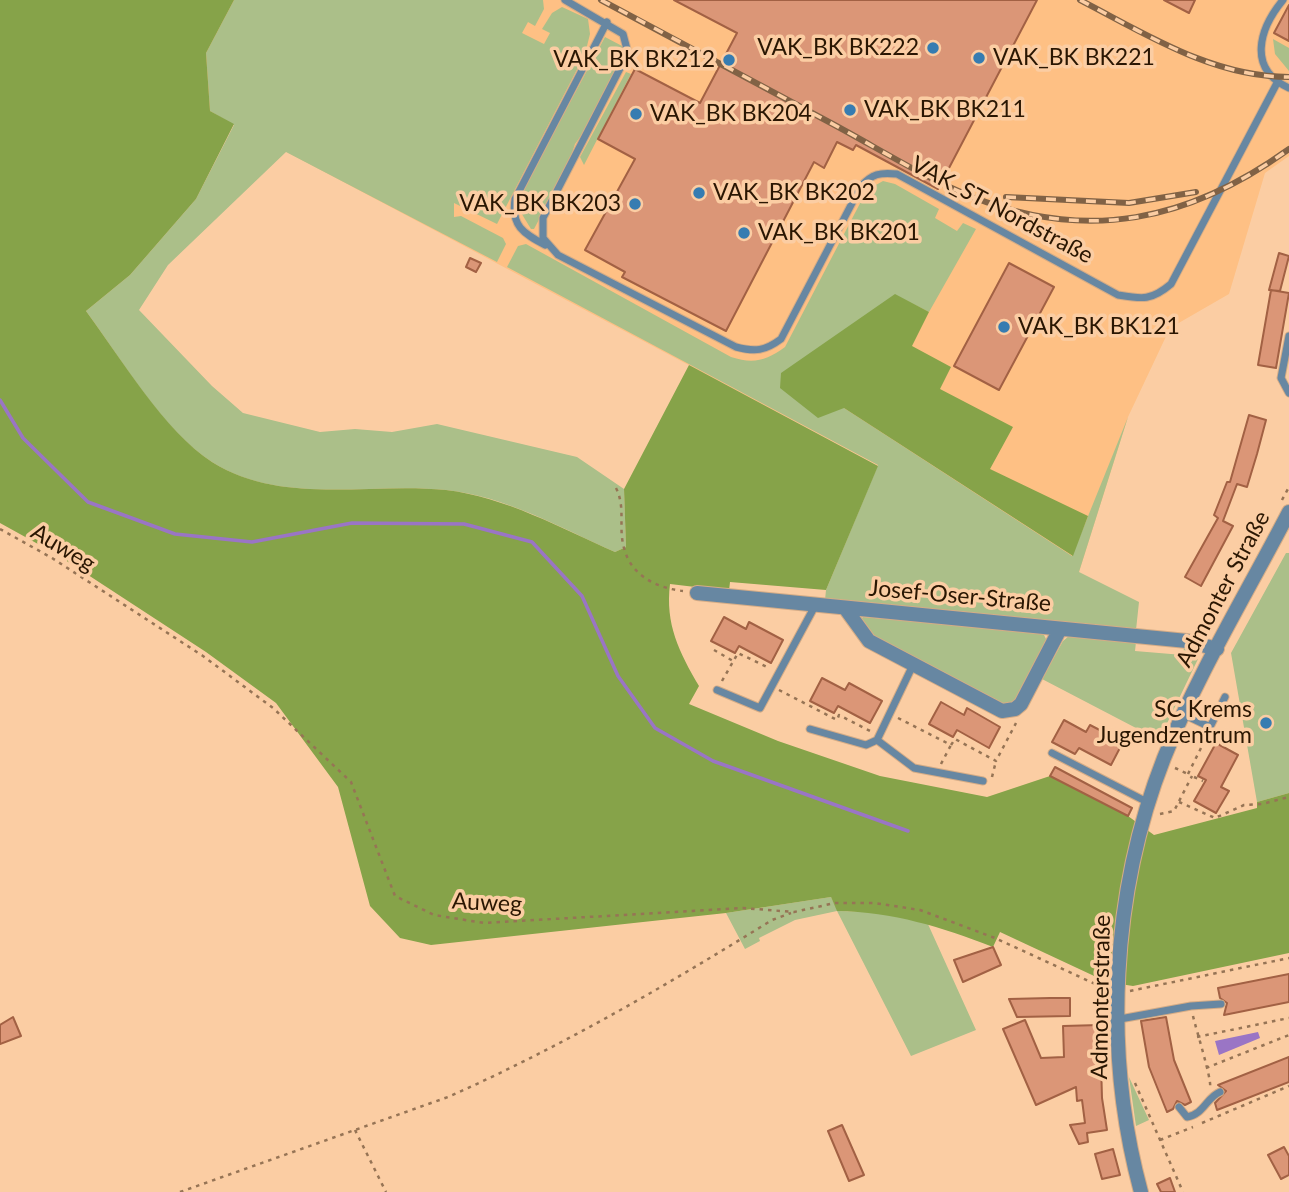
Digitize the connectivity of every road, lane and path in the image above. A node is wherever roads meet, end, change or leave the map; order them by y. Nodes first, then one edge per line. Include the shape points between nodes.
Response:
1 (565, 0) edge
2 (1278, 1) edge
3 (607, 22) junction
4 (1277, 83) junction
5 (1289, 88) edge
6 (549, 247) junction
7 (1289, 336) edge
8 (1289, 393) edge
9 (616, 488) dead end
10 (1289, 512) edge
11 (0, 529) edge
12 (697, 593) joint
13 (816, 604) junction
14 (845, 608) junction
15 (1060, 629) junction
16 (1217, 649) junction
17 (714, 650) dead end
18 (733, 661) junction
19 (913, 665) junction
20 (778, 673) junction
21 (772, 686) junction
22 (717, 690) joint
23 (1225, 697) dead end
24 (1015, 709) junction
25 (889, 713) junction
26 (1184, 714) junction
27 (1210, 727) junction
28 (810, 729) dead end
29 (878, 738) junction
30 (951, 745) junction
31 (1052, 753) dead end
32 (996, 761) junction
33 (1172, 766) dead end
34 (936, 772) junction
35 (1188, 774) junction
36 (1192, 776) junction
37 (983, 781) joint
38 (1203, 781) dead end
39 (1289, 797) edge
40 (1178, 802) junction
41 (1153, 809) junction
42 (794, 912) junction
43 (1289, 958) edge
44 (1124, 993) junction
45 (1221, 1004) dead end
46 (1191, 1006) junction
47 (1289, 1018) edge
48 (1120, 1019) junction
49 (1289, 1035) edge
50 (1198, 1037) junction
51 (1206, 1068) junction
52 (1133, 1077) dead end
53 (1289, 1086) edge
54 (1206, 1090) dead end
55 (1220, 1092) dead end
56 (1179, 1107) dead end
57 (355, 1130) junction
58 (1160, 1139) junction
59 (180, 1192) edge
60 (386, 1192) edge
61 (1141, 1192) edge
62 (1183, 1192) edge

1 - 3 lane
2 - 4 lane via 1260,45
3 - 6 lane via 623,34 628,53 543,218 541,229
3 - 6 lane via 514,199 516,224
4 - 5 lane
4 - 6 lane, VAK_ST Nordstraße via 1171,284 1158,296 1118,295 897,174 882,172 861,186 781,339 768,349 753,352 736,347
7 - 8 lane via 1281,377
9 - 12 path via 622,499 624,548 635,569 654,585
10 - 16 street, Admonter Straße
11 - 42 path, Auweg via 202,656 273,708 351,782 396,896 434,915 484,923 743,908
12 - 13 street, Josef-Oser-Straße
13 - 14 street, Josef-Oser-Straße
13 - 20 lane
14 - 15 street, Josef-Oser-Straße
14 - 19 street via 862,636
15 - 16 street, Josef-Oser-Straße via 1187,641
15 - 24 street
16 - 26 street, Admonter Straße
17 - 18 path
18 - 20 path via 738,653
18 - 22 path
19 - 24 street via 995,708
19 - 25 lane
20 - 21 lane
21 - 22 lane via 760,708
21 - 29 path
23 - 27 lane
24 - 32 path via 1017,722
25 - 29 lane
25 - 30 path
26 - 27 lane
26 - 41 street, Admonter Straße
27 - 35 path
28 - 29 lane via 866,745
29 - 34 lane via 914,768
30 - 32 path via 955,738
30 - 34 path
31 - 41 lane
32 - 37 path via 991,779
33 - 35 path
34 - 37 lane
35 - 36 path
36 - 38 path
36 - 40 path
39 - 40 path via 1237,807 1215,818
40 - 41 path via 1174,811
41 - 44 street, Admonterstraße via 1125,904
42 - 44 path, Auweg via 835,903 920,910
42 - 57 path via 772,920 639,1000 490,1078
43 - 44 path, Admonterstraße
44 - 48 street, Admonterstraße
45 - 46 lane
46 - 48 lane
46 - 50 path
47 - 50 path
48 - 61 street, Admonterstraße via 1127,1127
49 - 51 path
50 - 51 path
51 - 54 path via 1211,1084
52 - 58 path
53 - 58 path
55 - 56 lane via 1194,1116 1187,1117
57 - 59 path
57 - 60 path
58 - 62 path

